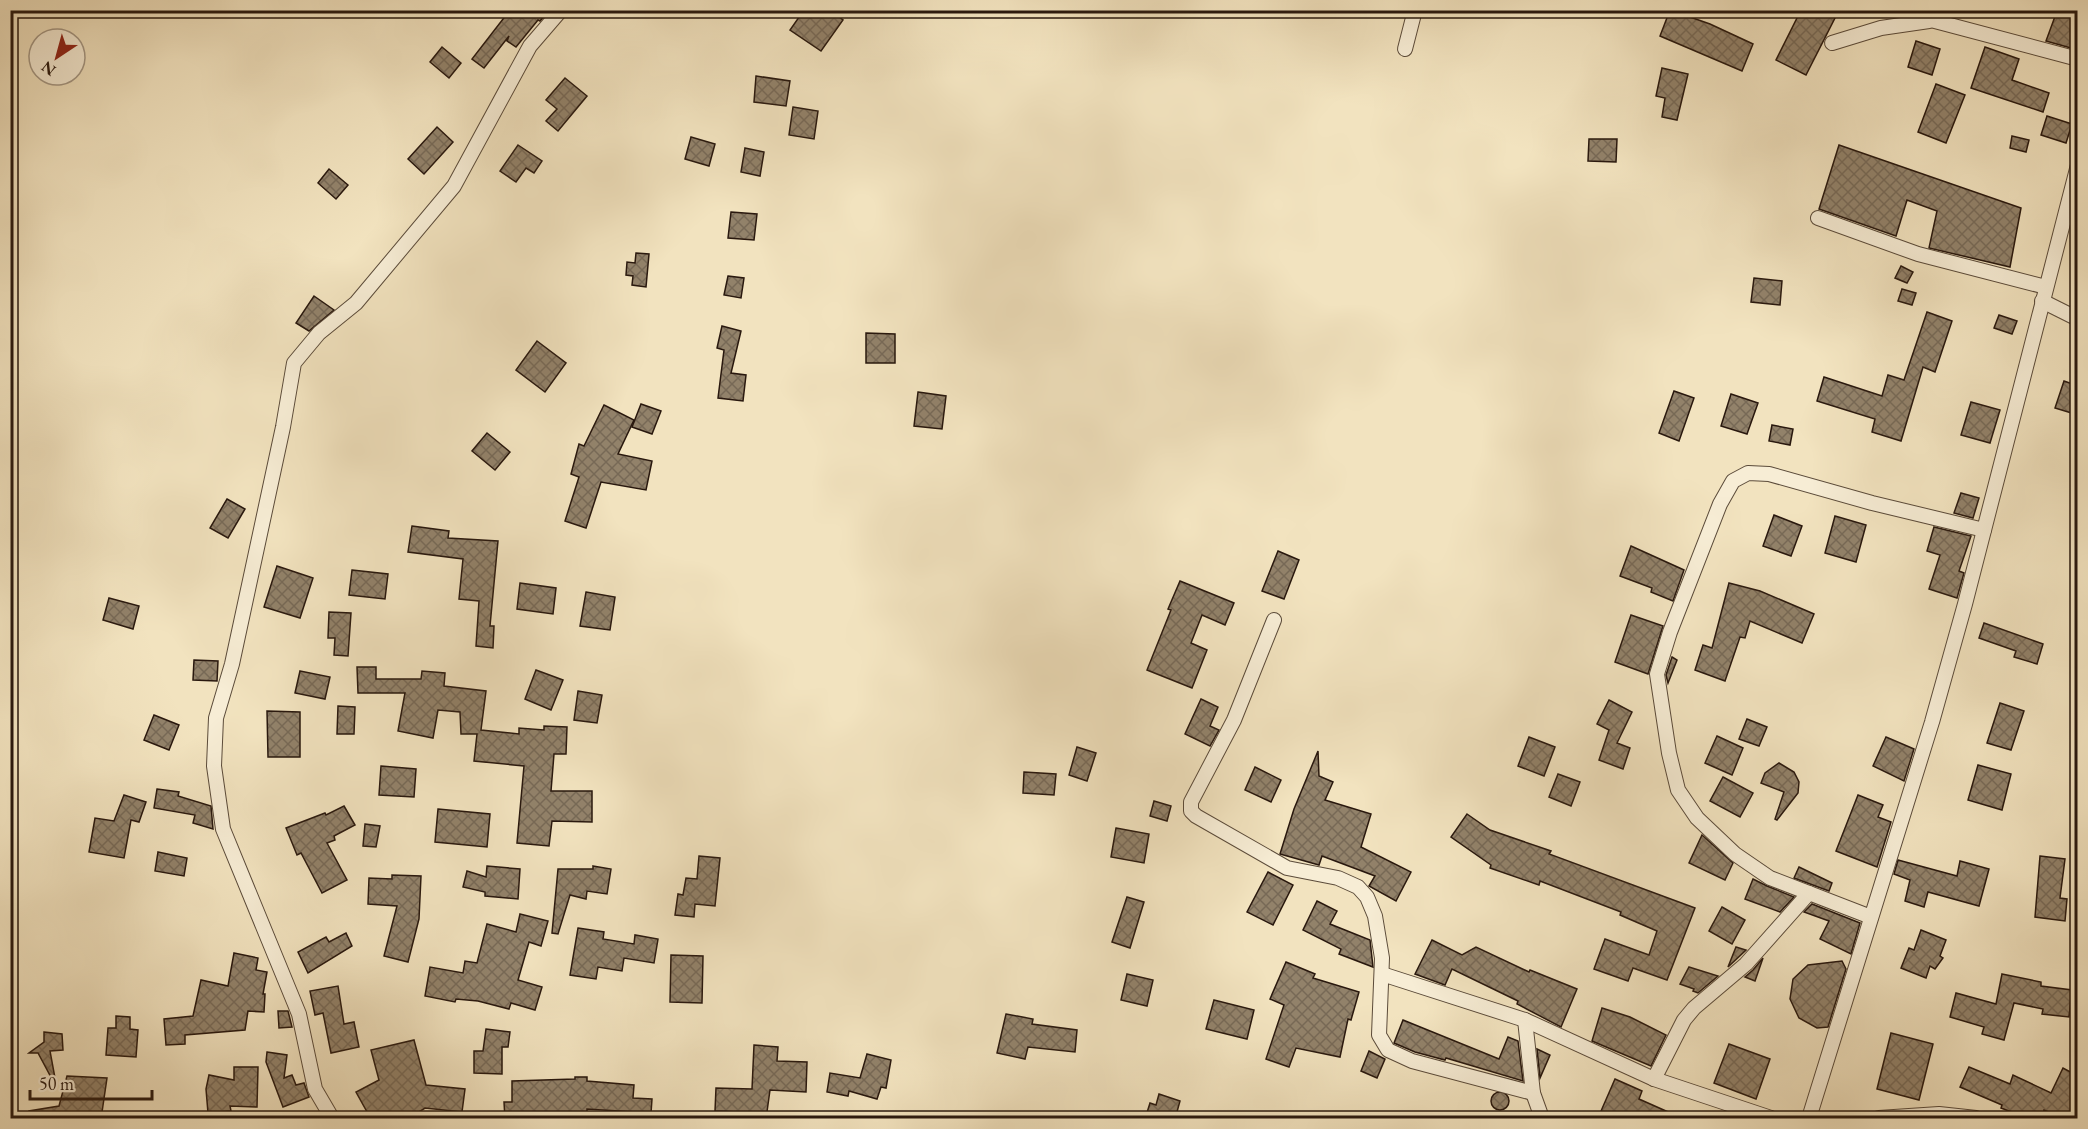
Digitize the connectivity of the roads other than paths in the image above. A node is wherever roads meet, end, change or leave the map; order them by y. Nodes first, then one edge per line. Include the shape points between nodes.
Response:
1 (561, 10) edge
2 (1416, 10) edge
3 (1907, 10) edge
4 (1931, 21) junction
5 (1832, 43) dead end
6 (1405, 49) dead end
7 (2078, 59) edge
8 (2078, 165) edge
9 (2073, 201) edge
10 (1818, 219) dead end
11 (2046, 287) junction
12 (2042, 301) junction
13 (2078, 319) edge
14 (1984, 530) junction
15 (1274, 620) dead end
16 (1809, 893) junction
17 (1871, 917) junction
18 (1382, 974) junction
19 (1525, 1020) junction
20 (1654, 1079) junction
21 (1533, 1094) junction
22 (332, 1119) edge
23 (1542, 1119) edge
24 (1771, 1119) edge
25 (1809, 1119) edge
26 (1879, 1119) edge
27 (1976, 1119) edge

1 - 22 street via 530,46 454,186 356,303 319,333 294,363 242,617 216,718 214,766 223,829 299,1014 315,1089
2 - 6 street
3 - 4 street
4 - 5 street via 1881,28
4 - 7 street
8 - 9 street
9 - 11 street
10 - 11 street via 1918,254
11 - 12 street
12 - 13 street
12 - 14 street
14 - 16 street via 1769,474 1748,473 1733,482 1720,504 1657,674 1669,753 1678,790 1697,818 1735,854 1770,878
14 - 17 street via 1932,722
15 - 18 street via 1234,720 1191,802 1191,811 1287,868 1338,878 1358,887 1375,916
16 - 17 street
16 - 20 street via 1746,964 1694,1008
17 - 25 street
18 - 19 street
18 - 21 street via 1379,1035 1388,1050 1412,1061
19 - 20 street
19 - 21 street
20 - 24 street
21 - 23 street
26 - 27 street via 1939,1114

